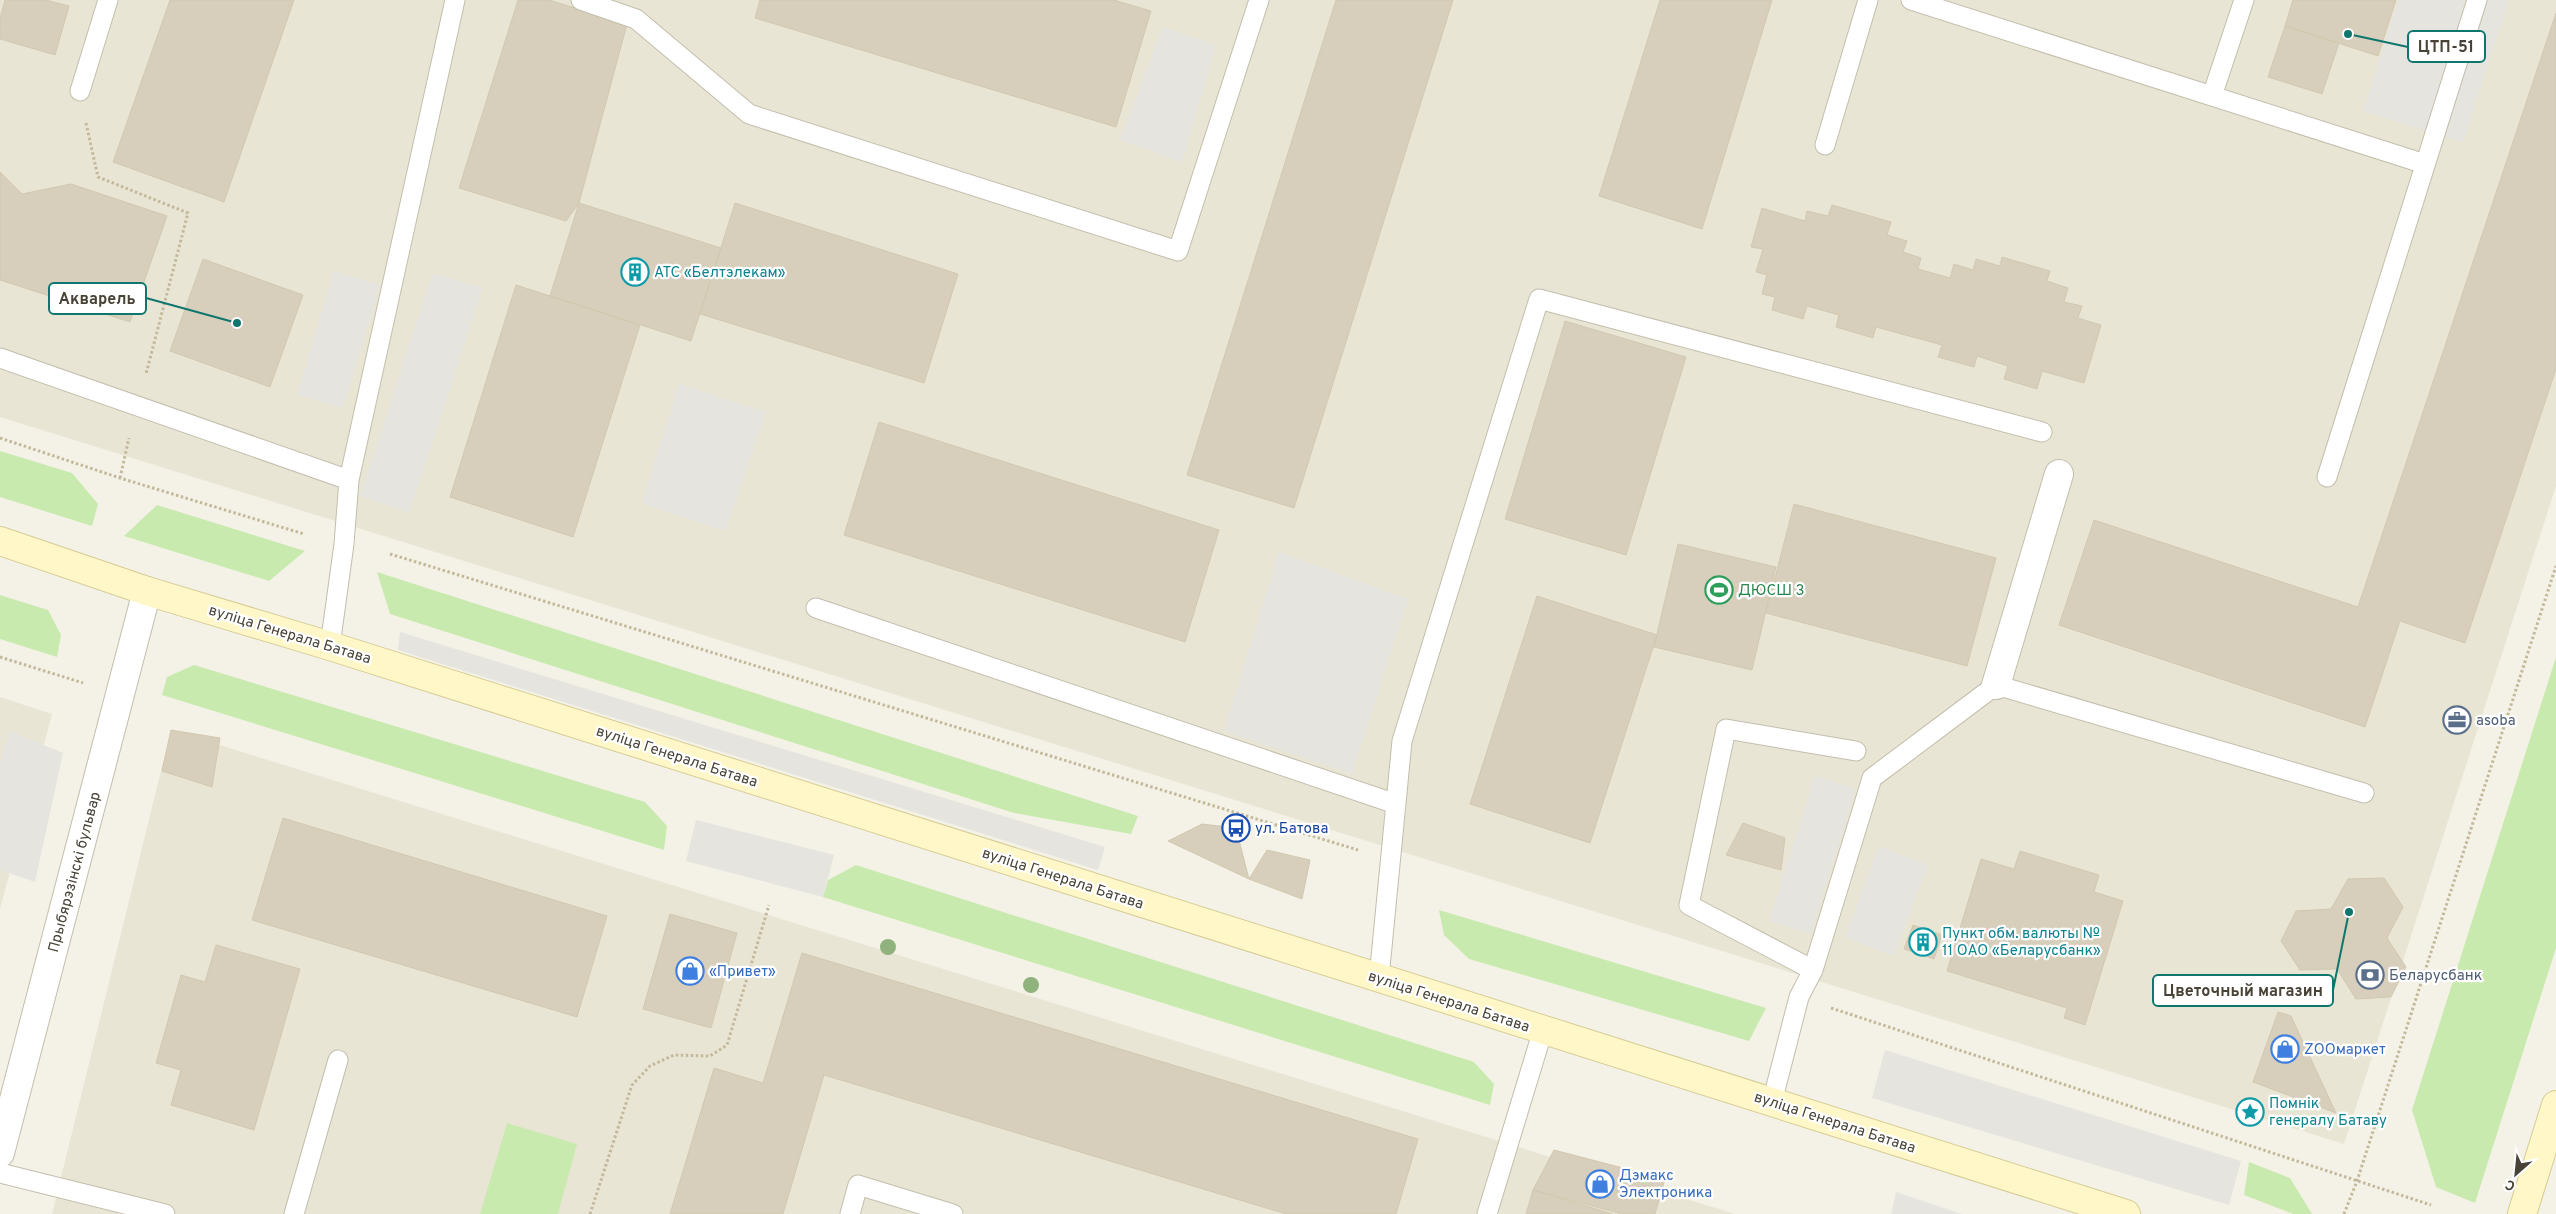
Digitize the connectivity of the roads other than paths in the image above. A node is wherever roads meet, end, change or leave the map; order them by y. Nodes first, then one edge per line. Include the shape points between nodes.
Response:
1 (108, 0) edge
2 (455, 0) edge
3 (581, 0) edge
4 (1259, 0) edge
5 (1868, 0) edge
6 (1911, 0) edge
7 (2244, 0) edge
8 (2477, 0) edge
9 (80, 91) road end
10 (2212, 96) junction
11 (1825, 145) dead end
12 (2425, 164) junction
13 (0, 358) edge
14 (2042, 432) dead end
15 (2059, 474) dead end
16 (2327, 477) dead end
17 (349, 480) junction
18 (0, 541) edge
19 (147, 591) junction
20 (816, 608) dead end
21 (330, 646) junction
22 (1996, 685) junction
23 (1856, 750) dead end
24 (2364, 793) dead end
25 (1396, 804) junction
26 (1813, 970) junction
27 (1379, 978) junction
28 (1543, 1030) junction
29 (338, 1060) dead end
30 (1772, 1102) junction
31 (2556, 1105) edge
32 (0, 1153) edge
33 (0, 1173) edge
34 (165, 1214) edge
35 (294, 1214) edge
36 (850, 1214) edge
37 (953, 1214) edge
38 (1487, 1214) edge
39 (2126, 1214) edge
40 (2522, 1214) edge

1 - 9 lane
2 - 17 lane
3 - 4 lane via 636,19 749,114 1178,252
5 - 11 lane
6 - 10 lane
7 - 10 lane
8 - 12 lane
10 - 12 lane
12 - 16 lane
13 - 17 lane
14 - 25 lane via 1539,299 1402,741
15 - 22 street
17 - 21 lane
18 - 19 street, вуліца Генерала Батава
19 - 21 street, вуліца Генерала Батава
19 - 32 street, Прыбярэзінскі бульвар
20 - 25 lane
21 - 27 street, вуліца Генерала Батава
22 - 24 lane
22 - 26 lane via 1872,778
23 - 26 lane via 1726,729 1689,906
25 - 27 lane
26 - 30 lane via 1798,997
27 - 28 street, вуліца Генерала Батава
28 - 30 street, вуліца Генерала Батава
28 - 38 lane
29 - 35 lane
30 - 39 street, вуліца Генерала Батава
31 - 40 street
33 - 34 lane
36 - 37 lane via 858,1185

